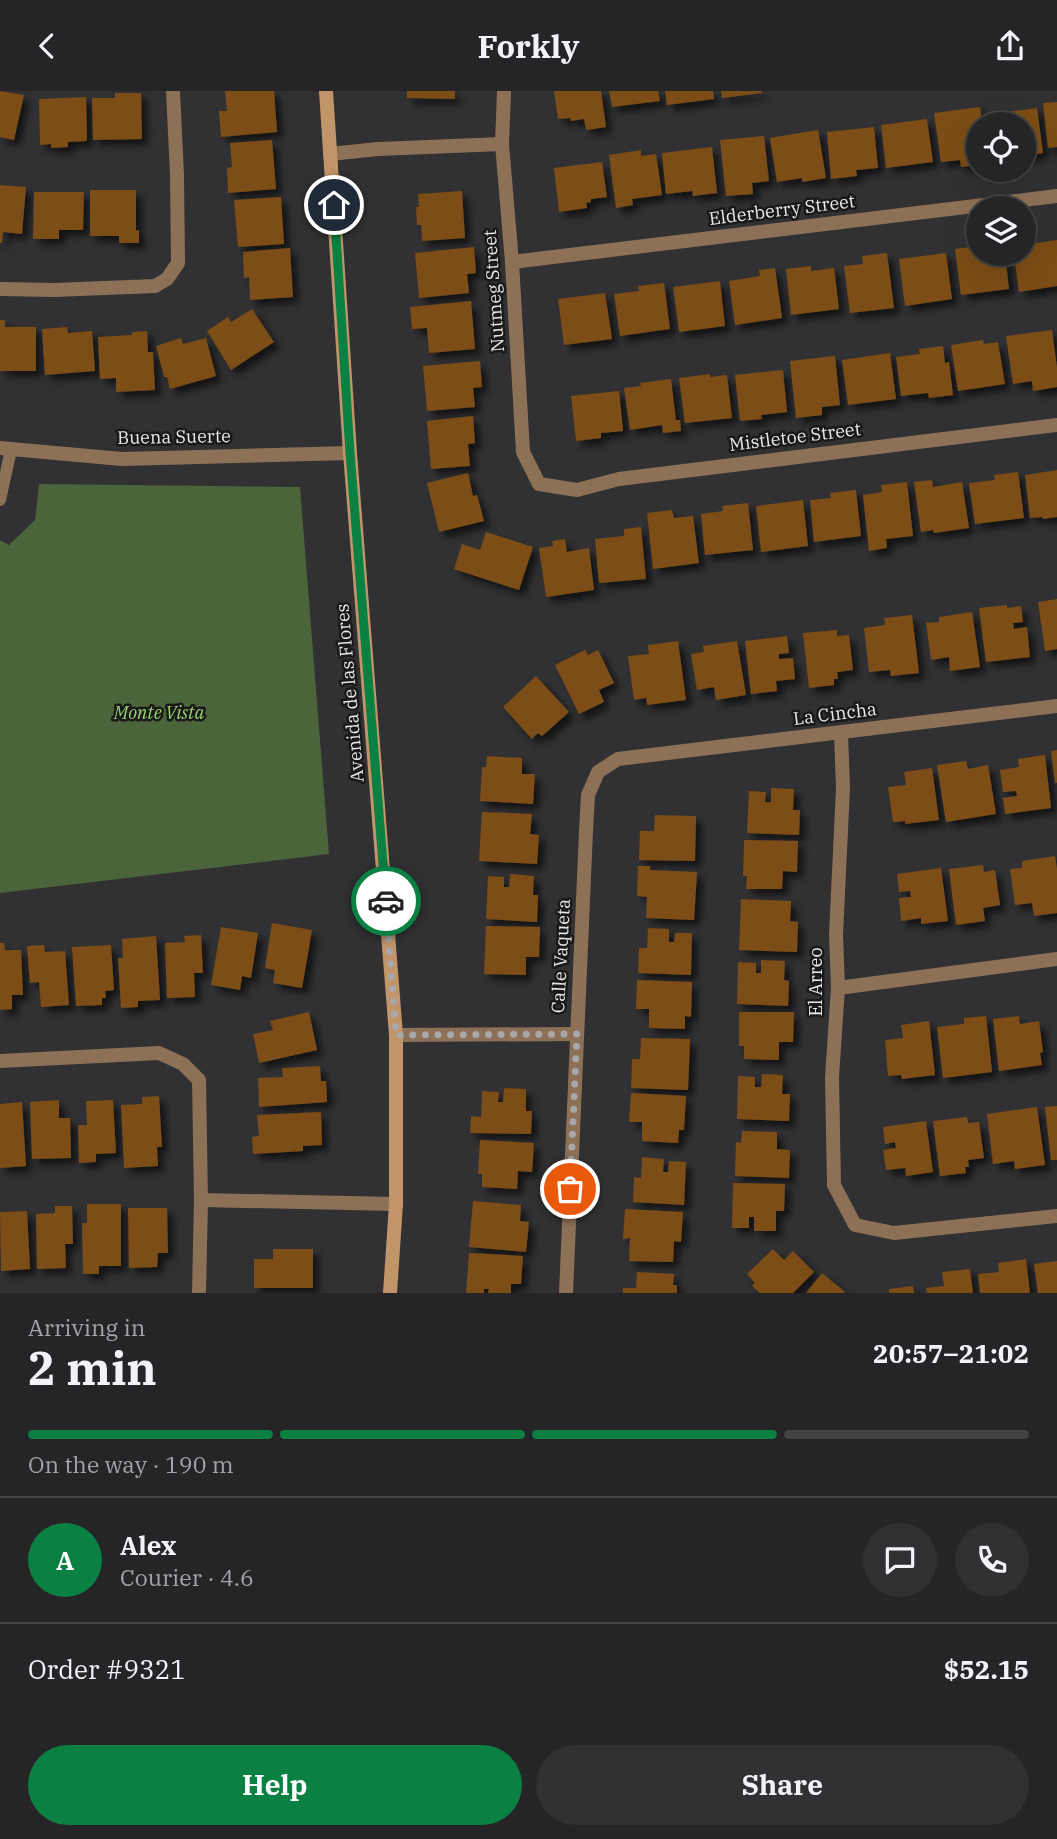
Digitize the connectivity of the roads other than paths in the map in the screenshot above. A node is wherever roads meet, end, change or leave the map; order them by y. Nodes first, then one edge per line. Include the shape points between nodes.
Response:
1 (173, 91) edge
2 (326, 91) edge
3 (504, 91) edge
4 (502, 144) junction
5 (330, 154) junction
6 (1057, 196) edge
7 (512, 262) junction
8 (0, 289) edge
9 (1057, 425) edge
10 (5, 449) edge
11 (350, 453) junction
12 (539, 484) joint
13 (0, 500) edge
14 (1057, 706) edge
15 (841, 733) junction
16 (618, 759) joint
17 (1057, 959) edge
18 (838, 988) junction
19 (577, 1034) junction
20 (396, 1035) junction
21 (0, 1061) edge
22 (201, 1200) junction
23 (396, 1204) junction
24 (1057, 1216) edge
25 (199, 1293) edge
26 (390, 1293) edge
27 (566, 1293) edge

1 - 8 street via 178,264 167,279 155,286
2 - 5 main road, Avenida de las Flores
3 - 4 street, Nutmeg Street
4 - 5 street
4 - 7 street, Nutmeg Street
5 - 11 main road, Avenida de las Flores
6 - 7 street, Elderberry Street
7 - 12 street, Nutmeg Street via 523,452
9 - 12 street, Mistletoe Street via 619,478 576,490
10 - 11 street, Buena Suerte via 122,459
10 - 13 lane
11 - 20 main road, Avenida de las Flores
14 - 15 street, La Cincha
15 - 16 street, La Cincha
15 - 18 street, El Arreo
16 - 19 street, Calle Vaqueta via 598,772 588,795
17 - 18 street
18 - 24 street, El Arreo via 832,1077 834,1185 855,1225 894,1233
19 - 20 street
19 - 27 street, Calle Vaqueta
20 - 23 main road, Avenida de las Flores
21 - 22 street via 159,1053 183,1065 199,1080
22 - 23 street
22 - 25 street
23 - 26 main road, Avenida de las Flores

